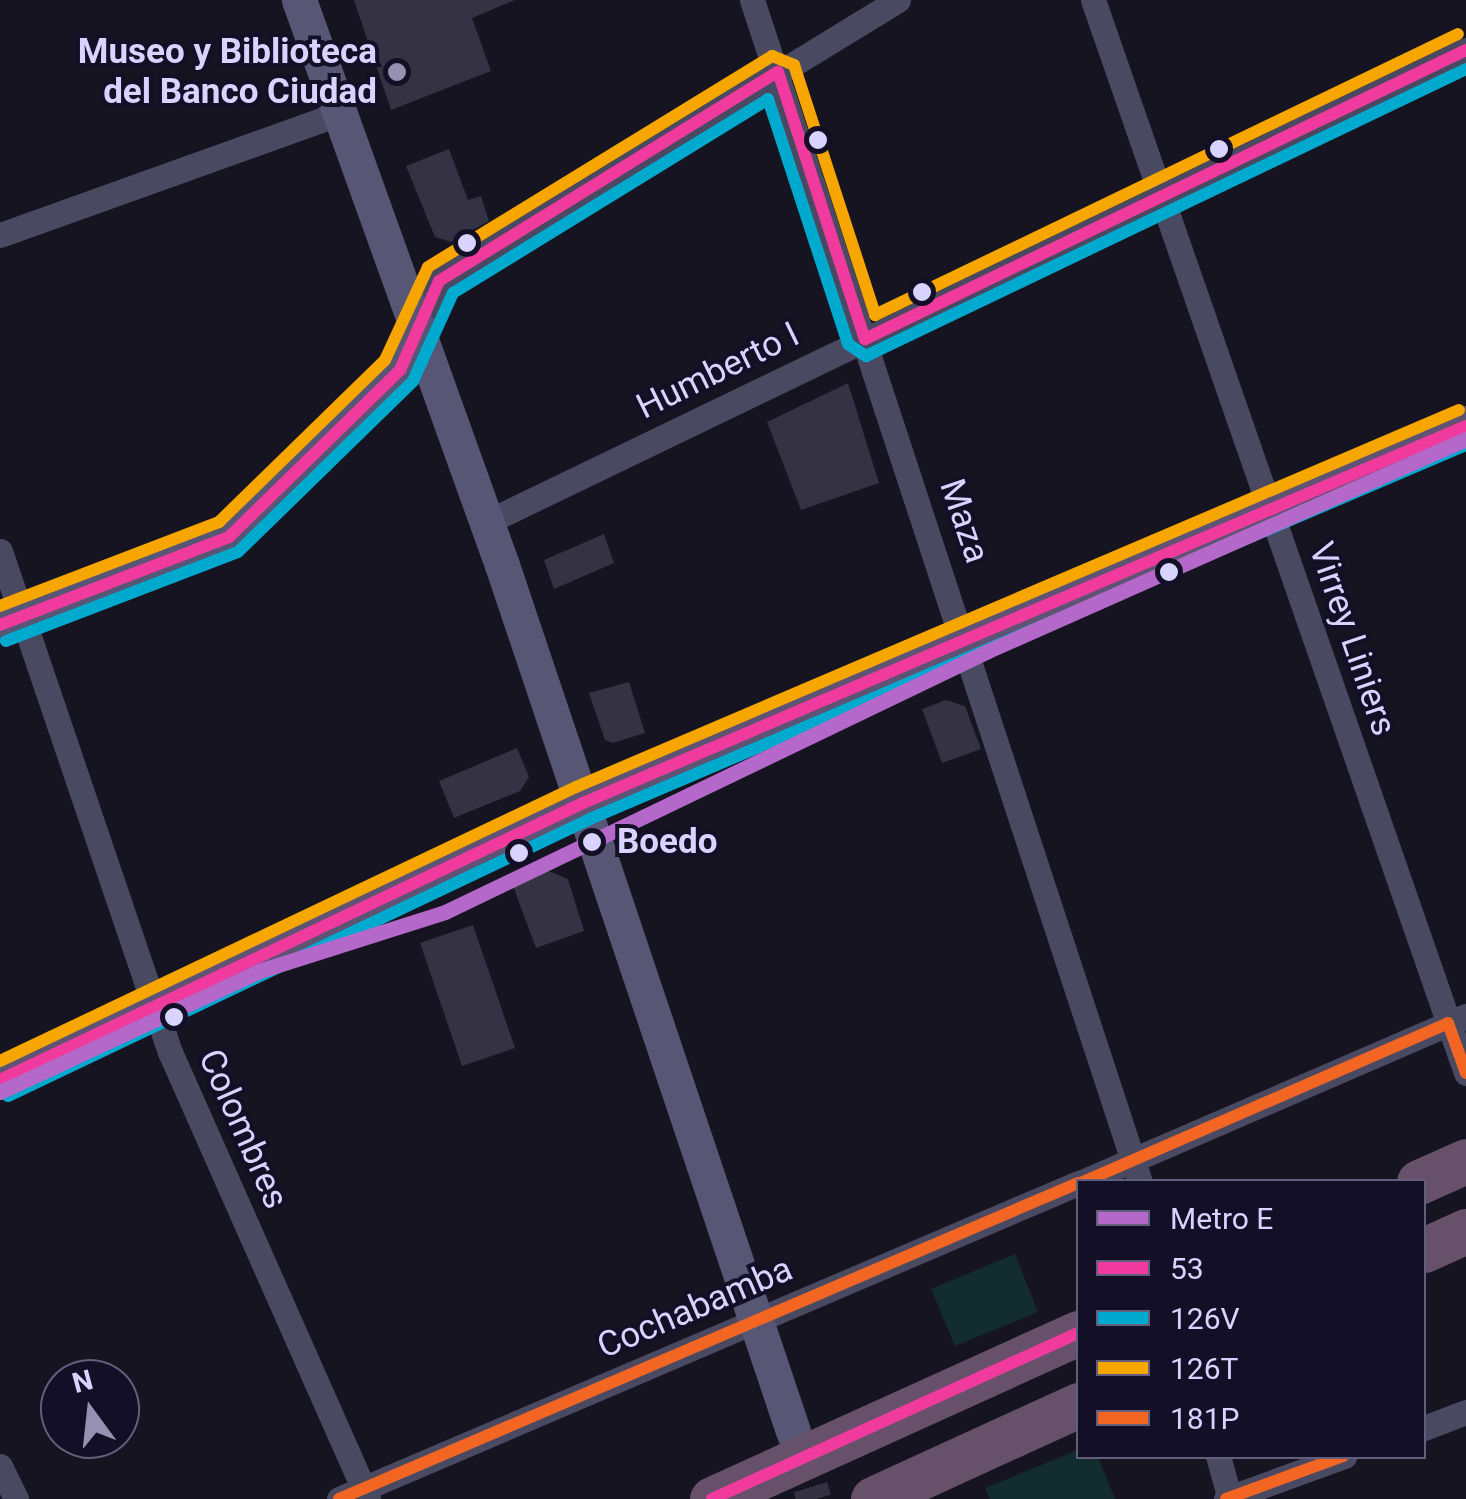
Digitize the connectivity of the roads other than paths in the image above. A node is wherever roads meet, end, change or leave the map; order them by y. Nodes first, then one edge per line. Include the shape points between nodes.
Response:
1 (299, 0) edge
2 (752, 0) edge
3 (898, 0) edge
4 (1093, 0) edge
5 (1466, 50) edge
6 (778, 72) junction
7 (340, 113) junction
8 (1163, 194) junction
9 (0, 236) edge
10 (418, 328) junction
11 (865, 339) junction
12 (1466, 426) edge
13 (1271, 510) junction
14 (487, 522) junction
15 (0, 550) edge
16 (11, 621) edge
17 (968, 640) junction
18 (583, 803) junction
19 (154, 1006) junction
20 (1457, 1020) edge
21 (1466, 1074) edge
22 (0, 1080) edge
23 (1466, 1161) edge
24 (1137, 1171) edge
25 (1096, 1179) edge
26 (1426, 1179) edge
27 (1076, 1184) edge
28 (1466, 1232) edge
29 (1426, 1249) edge
30 (758, 1318) junction
31 (1076, 1334) edge
32 (1076, 1406) edge
33 (1466, 1412) edge
34 (1426, 1427) edge
35 (793, 1431) tunnel mouth
36 (1219, 1459) edge
37 (1336, 1459) edge
38 (0, 1466) edge
39 (366, 1494) edge
40 (16, 1499) edge
41 (339, 1499) edge
42 (712, 1499) edge
43 (873, 1499) edge
44 (1229, 1499) edge

1 - 7 main road
2 - 6 street, Maza
3 - 6 street
4 - 8 street, Virrey Liniers
5 - 8 street, Humberto I
6 - 10 street via 439,281
6 - 11 street, Maza
7 - 9 street
7 - 10 main road
8 - 11 street, Humberto I
8 - 13 street, Virrey Liniers
10 - 14 main road
10 - 16 main road via 400,370 229,538
11 - 14 street, Humberto I
11 - 17 street, Maza
12 - 13 main road
13 - 17 main road
13 - 20 street, Virrey Liniers
14 - 18 main road
15 - 16 street, Colombres
16 - 19 street, Colombres
17 - 18 main road
17 - 24 street, Maza
18 - 19 main road
18 - 30 main road
19 - 22 main road
19 - 39 street, Colombres
20 - 21 street, Virrey Liniers
20 - 24 street, Cochabamba
23 - 26 highway
24 - 25 street, Cochabamba
27 - 30 street, Cochabamba
28 - 29 highway
30 - 35 main road
30 - 39 street, Cochabamba
31 - 42 highway, bridge
32 - 43 highway
33 - 34 street
36 - 44 street
37 - 44 street
38 - 40 street
39 - 41 street, Cochabamba

